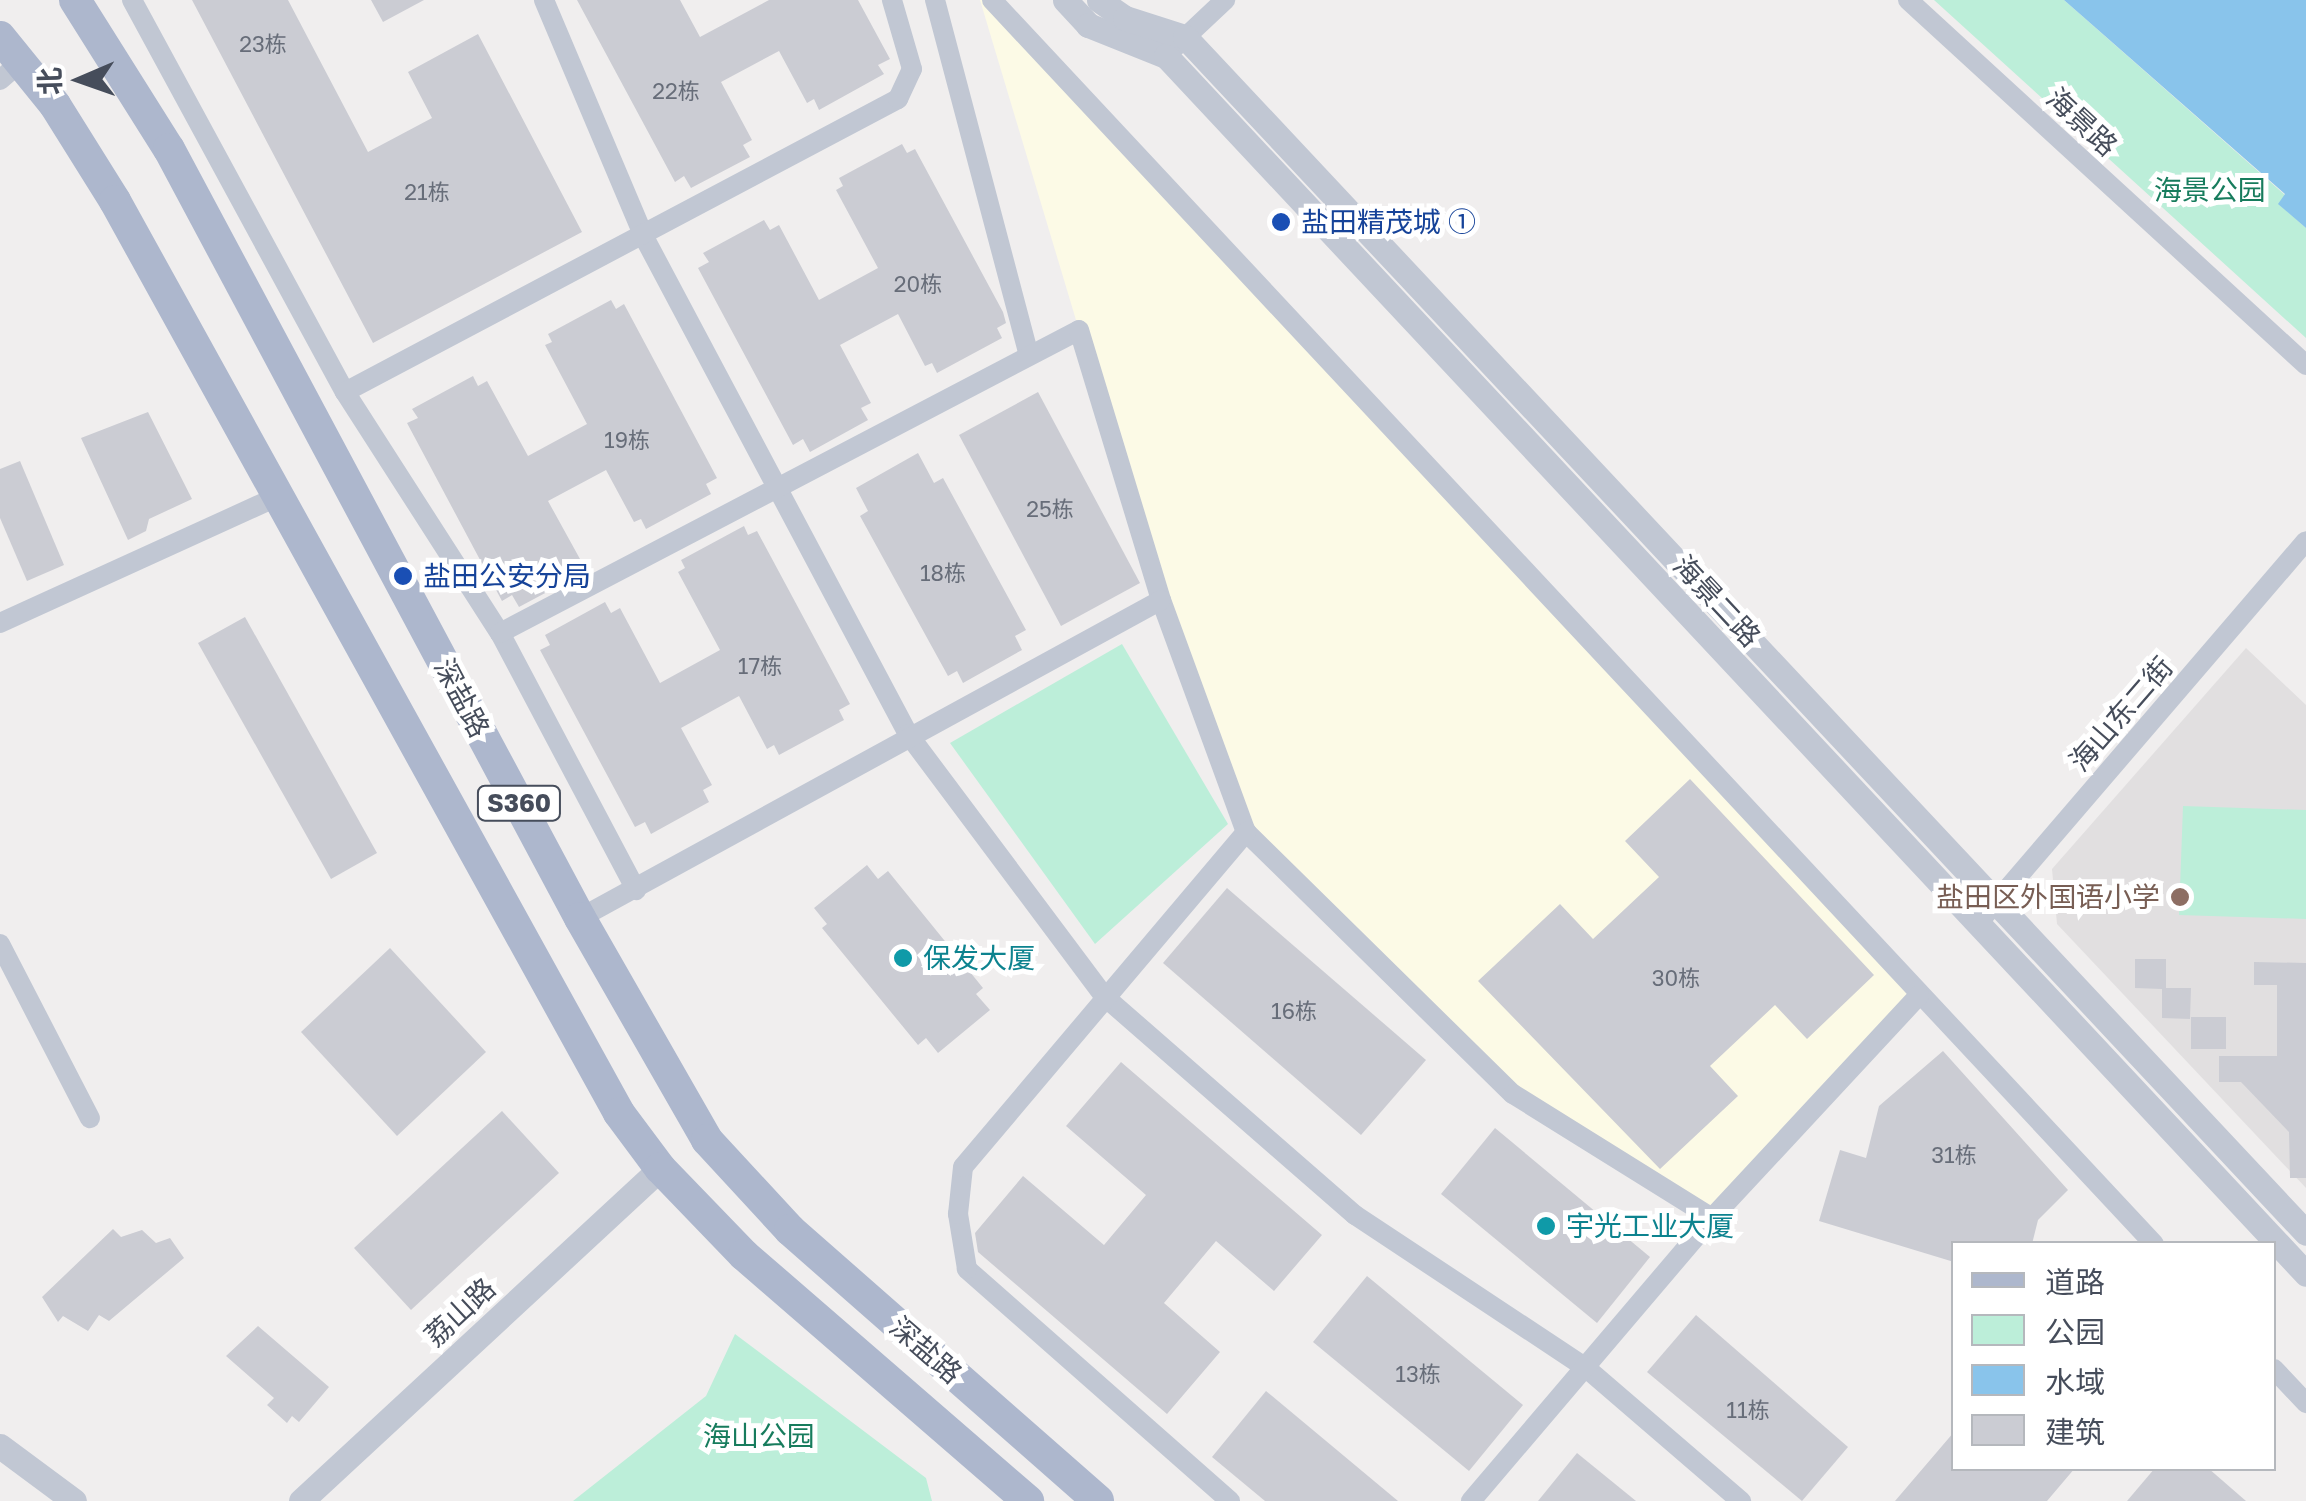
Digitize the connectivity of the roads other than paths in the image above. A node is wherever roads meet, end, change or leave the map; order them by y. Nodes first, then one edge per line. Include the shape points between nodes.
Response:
1 (75, 0) edge
2 (132, 0) edge
3 (544, 0) edge
4 (892, 0) edge
5 (935, 0) edge
6 (992, 0) edge
7 (1064, 0) edge
8 (1099, 0) edge
9 (1225, 0) edge
10 (1908, 0) edge
11 (0, 36) edge
12 (1185, 38) junction
13 (1166, 56) junction
14 (11, 71) edge
15 (644, 237) junction
16 (1028, 353) junction
17 (2306, 365) edge
18 (346, 392) junction
19 (776, 485) junction
20 (278, 496) junction
21 (2306, 541) edge
22 (1161, 600) junction
23 (0, 623) edge
24 (500, 633) junction
25 (908, 734) junction
26 (1246, 832) junction
27 (636, 890) junction
28 (1996, 902) junction
29 (580, 918) junction
30 (1978, 923) junction
31 (0, 944) edge
32 (1918, 995) junction
33 (1105, 997) junction
34 (90, 1118) dead end
35 (660, 1168) junction
36 (1712, 1218) junction
37 (2306, 1233) edge
38 (2151, 1241) edge
39 (2275, 1241) edge
40 (2276, 1242) edge
41 (2306, 1274) edge
42 (1585, 1367) junction
43 (2276, 1371) edge
44 (2306, 1403) edge
45 (0, 1446) edge
46 (74, 1501) edge
47 (301, 1501) edge
48 (1028, 1501) edge
49 (1098, 1501) edge
50 (1230, 1501) edge
51 (1470, 1501) edge
52 (1740, 1501) edge

1 - 29 main road, 深盐路 / S360 via 170,148
2 - 18 street
3 - 15 street
4 - 15 street via 912,69 898,99
5 - 16 street
6 - 32 street
7 - 13 street, 海景二路 via 1088,25
8 - 12 street, 海景二路 via 1125,18
9 - 12 street
10 - 17 street, 海景路
11 - 14 main road, 深盐路 / S360
12 - 13 street
12 - 28 street, 海景二路
13 - 30 street, 海景二路
14 - 20 main road, 深盐路 / S360 via 86,150
15 - 18 street
15 - 19 street
16 - 19 street
16 - 22 street via 1079,330
18 - 24 street
19 - 24 street
19 - 25 street
20 - 23 street
20 - 35 main road, 深盐路 / S360 via 583,1054
21 - 28 street, 海山东二街
22 - 25 street
22 - 26 street
24 - 27 street
25 - 27 street
25 - 33 street
26 - 33 street
26 - 36 street via 1513,1094
27 - 29 street
28 - 30 street, 海山东二街
28 - 37 street, 海景二路
29 - 49 main road, 深盐路 / S360 via 707,1140 790,1230
30 - 39 street, 海景二路
31 - 34 street
32 - 36 street
32 - 38 street
33 - 42 street via 1355,1215
33 - 50 street via 962,1167 958,1214 967,1269
35 - 47 street, 荔山路
35 - 48 main road, 深盐路 / S360 via 744,1255
36 - 42 street
40 - 41 street, 海景二路
42 - 51 street
42 - 52 street
43 - 44 street
45 - 46 street

